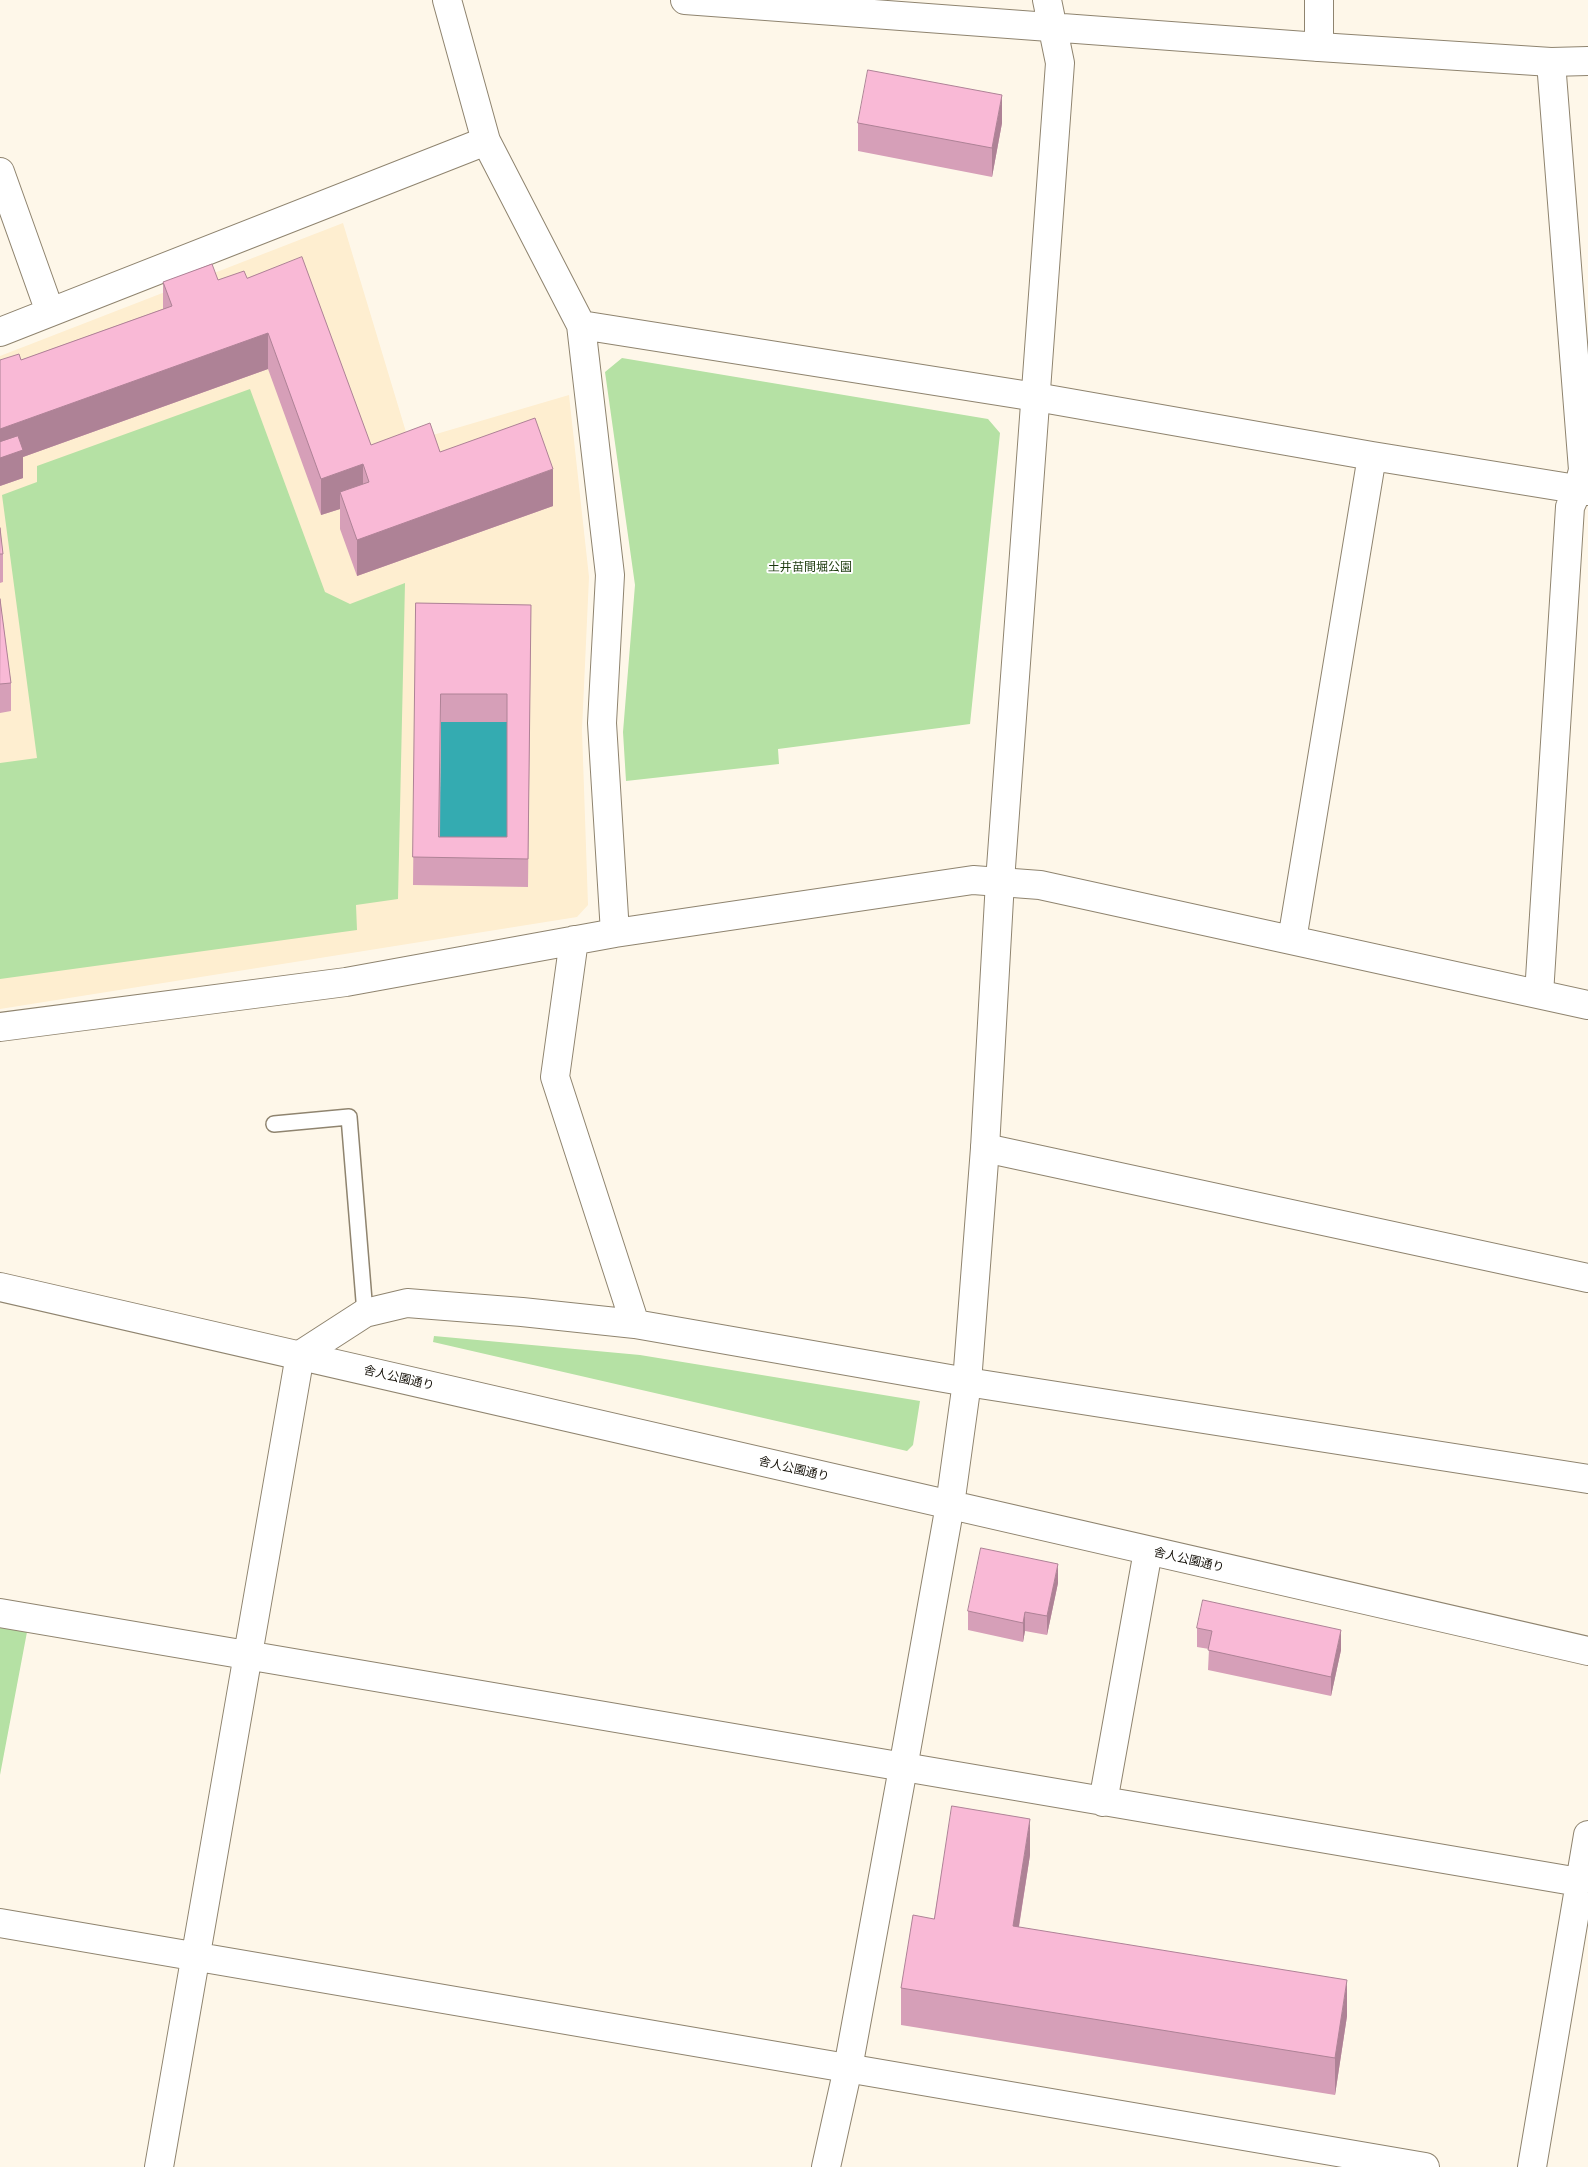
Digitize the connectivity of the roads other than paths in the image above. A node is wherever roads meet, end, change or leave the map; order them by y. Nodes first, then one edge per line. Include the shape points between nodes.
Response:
1 (447, 0) edge
2 (685, 0) edge
3 (1047, 0) edge
4 (1319, 0) edge
5 (1051, 28) junction
6 (1319, 47) junction
7 (1588, 61) edge
8 (1551, 62) junction
9 (486, 140) junction
10 (0, 172) edge
11 (50, 312) junction
12 (580, 325) junction
13 (0, 332) edge
14 (1036, 397) junction
15 (1372, 456) junction
16 (1583, 490) edge
17 (1000, 880) junction
18 (615, 932) junction
19 (574, 940) junction
20 (1292, 940) junction
21 (1539, 994) junction
22 (1588, 1005) edge
23 (0, 1027) edge
24 (274, 1124) dead end
25 (985, 1148) junction
26 (1588, 1278) edge
27 (0, 1287) edge
28 (365, 1313) junction
29 (635, 1324) junction
30 (300, 1354) junction
31 (967, 1382) junction
32 (1588, 1479) edge
33 (950, 1505) junction
34 (1148, 1551) junction
35 (0, 1613) edge
36 (1588, 1650) edge
37 (248, 1656) junction
38 (903, 1768) junction
39 (1103, 1802) junction
40 (1588, 1835) edge
41 (1579, 1882) junction
42 (0, 1923) edge
43 (196, 1956) junction
44 (848, 2068) junction
45 (159, 2167) edge
46 (826, 2167) edge
47 (1425, 2167) edge
48 (1532, 2167) edge

1 - 9 street
2 - 5 street
3 - 5 street
4 - 6 street
5 - 6 street
5 - 14 street via 1060,63
6 - 8 street
7 - 8 street
8 - 16 street
9 - 11 street
9 - 12 street
10 - 11 street
11 - 13 street
12 - 14 street
12 - 18 street via 610,575 602,723
14 - 15 street
14 - 17 street
15 - 16 street
15 - 20 street
16 - 21 street via 1570,507
17 - 18 street via 973,880
17 - 20 street via 1040,884
17 - 25 street
18 - 19 street
19 - 23 street via 346,982
19 - 29 street via 555,1078
20 - 21 street
21 - 22 street
24 - 28 lane via 349,1117
25 - 26 street
25 - 31 street
27 - 30 street, 舎人公園通り
28 - 29 street via 407,1303
28 - 30 street
29 - 31 street
30 - 33 street, 舎人公園通り
30 - 37 street
31 - 32 street
31 - 33 street
33 - 34 street, 舎人公園通り
33 - 38 street
34 - 36 street, 舎人公園通り
34 - 39 street
35 - 37 street
37 - 38 street
37 - 43 street
38 - 39 street
38 - 44 street
39 - 41 street
40 - 41 street
41 - 48 street
42 - 43 street
43 - 44 street
43 - 45 street
44 - 46 street
44 - 47 street

